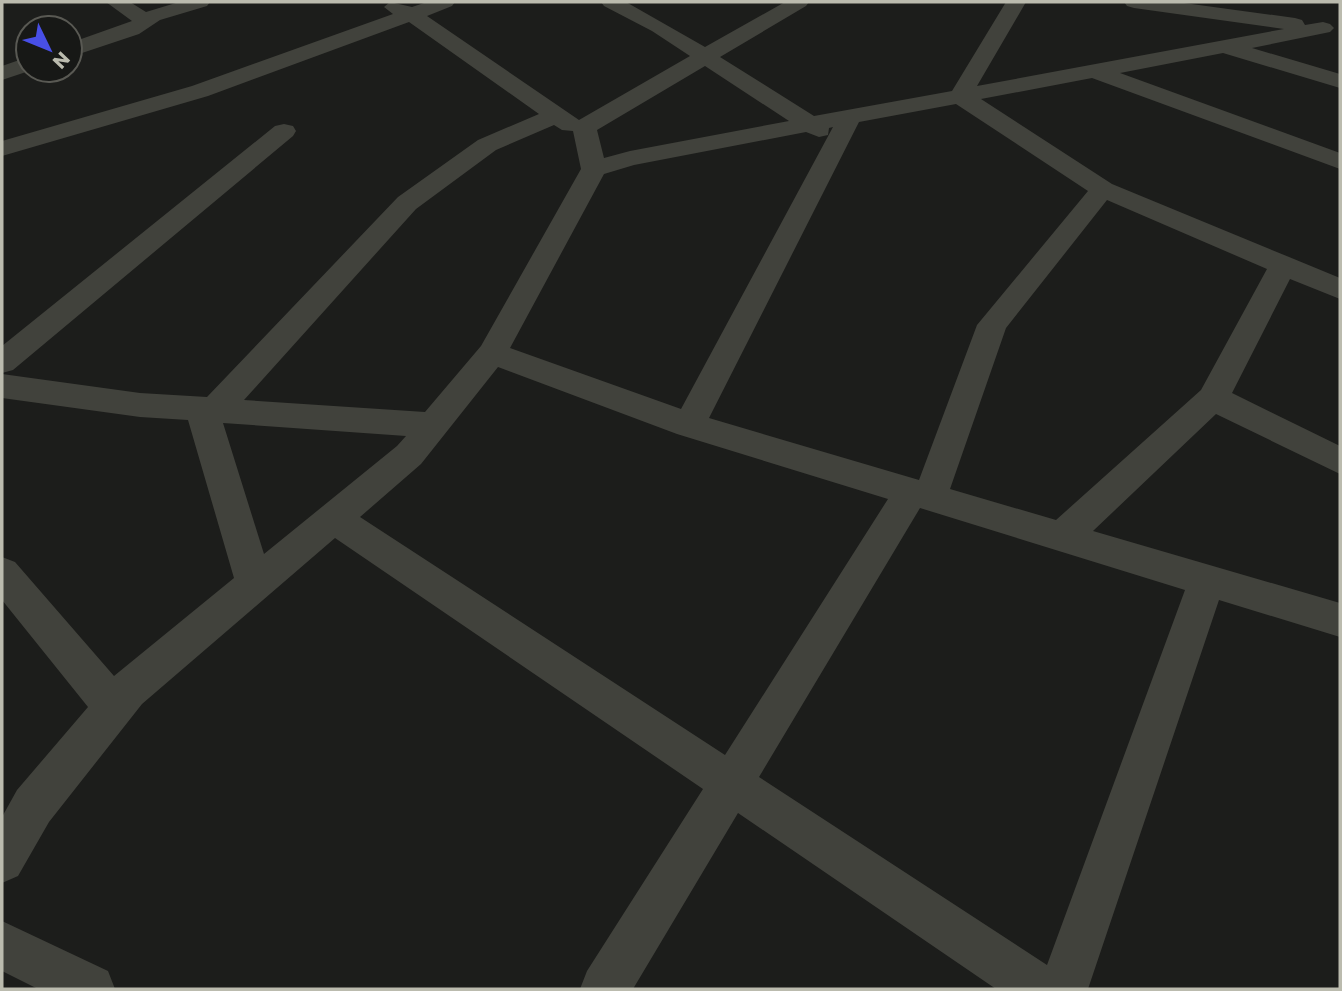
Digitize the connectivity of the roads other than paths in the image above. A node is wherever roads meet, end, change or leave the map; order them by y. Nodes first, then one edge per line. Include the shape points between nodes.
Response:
1 (116, 2) edge
2 (200, 2) edge
3 (382, 2) edge
4 (445, 2) edge
5 (611, 2) edge
6 (799, 2) edge
7 (1016, 2) edge
8 (1134, 2) edge
9 (411, 14) junction
10 (146, 21) junction
11 (1332, 29) edge
12 (84, 45) edge
13 (1224, 47) junction
14 (705, 57) junction
15 (1094, 71) junction
16 (1340, 81) edge
17 (960, 96) junction
18 (554, 116) junction
19 (810, 124) junction
20 (584, 127) junction
21 (844, 129) junction
22 (284, 131) dead end
23 (2, 149) edge
24 (1340, 161) edge
25 (594, 169) junction
26 (1103, 189) junction
27 (1283, 265) junction
28 (1340, 289) edge
29 (492, 353) junction
30 (2, 362) edge
31 (2, 386) edge
32 (1213, 398) junction
33 (216, 410) junction
34 (434, 425) junction
35 (689, 425) junction
36 (1340, 461) edge
37 (920, 494) junction
38 (335, 519) junction
39 (1062, 537) junction
40 (2, 573) edge
41 (1207, 580) junction
42 (255, 586) junction
43 (1340, 620) edge
44 (114, 708) junction
45 (730, 784) junction
46 (2, 860) edge
47 (2, 944) edge
48 (90, 989) edge
49 (605, 989) edge
50 (1039, 989) edge
51 (1063, 989) edge

1 - 10 street
2 - 10 street
3 - 9 street
4 - 9 street
5 - 14 street
6 - 14 street
7 - 17 street
8 - 11 street
9 - 18 street
9 - 23 street via 200,91
10 - 12 street
11 - 13 street
13 - 15 street
13 - 16 street
14 - 19 street
14 - 20 street
15 - 17 street
15 - 24 street
17 - 21 street
17 - 26 street
18 - 20 street
18 - 33 street via 487,145 407,203
19 - 21 street
19 - 25 street
20 - 25 street
21 - 35 street
22 - 30 street
25 - 29 street
26 - 27 street
26 - 37 street via 992,325
27 - 28 street
27 - 32 street
29 - 34 street
29 - 35 street
31 - 33 street via 140,405
32 - 36 street
32 - 39 street
33 - 34 street
33 - 42 street via 204,422
34 - 38 street via 409,456
35 - 37 street
37 - 39 street
37 - 45 street
38 - 42 street
38 - 45 street
39 - 41 street
40 - 44 street
41 - 43 street
41 - 51 street
42 - 44 street via 128,691
44 - 46 street via 33,806
45 - 49 street
45 - 50 street
47 - 48 street

